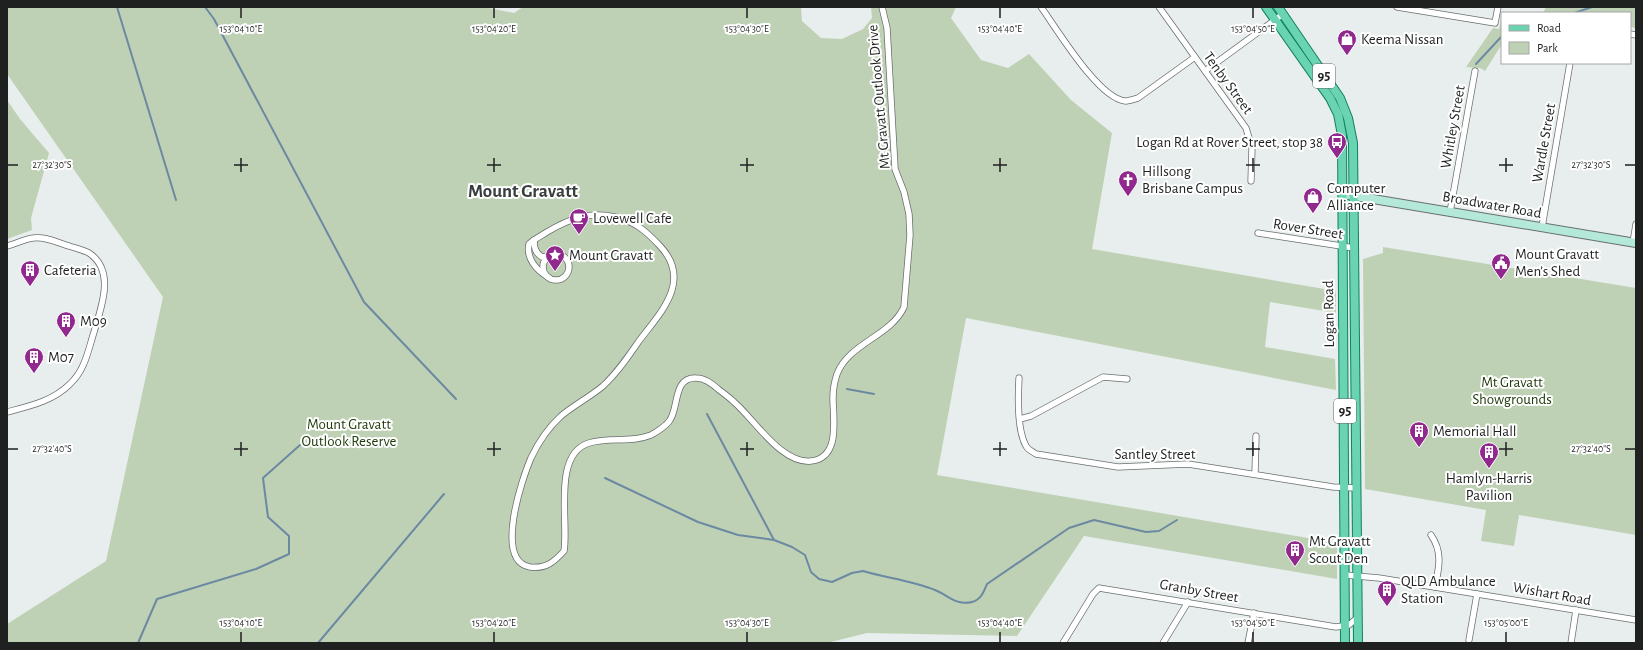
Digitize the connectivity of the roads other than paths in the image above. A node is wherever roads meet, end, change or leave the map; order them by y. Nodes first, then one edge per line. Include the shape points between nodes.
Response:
1 (882, 7) edge
2 (1041, 7) edge
3 (1159, 7) edge
4 (1266, 7) edge
5 (1397, 7) edge
6 (1498, 7) edge
7 (1280, 9) edge
8 (1275, 20) junction
9 (1195, 57) junction
10 (1570, 64) edge
11 (1205, 71) junction
12 (1475, 71) dead end
13 (1251, 182) dead end
14 (1343, 194) junction
15 (1354, 196) junction
16 (1450, 212) junction
17 (1636, 224) edge
18 (1542, 227) junction
19 (1258, 233) dead end
20 (534, 240) junction
21 (1634, 243) edge
22 (7, 246) edge
23 (1342, 247) junction
24 (1354, 248) junction
25 (549, 256) junction
26 (548, 277) junction
27 (1019, 378) dead end
28 (1127, 379) dead end
29 (7, 412) edge
30 (1020, 419) junction
31 (1256, 436) dead end
32 (1255, 474) junction
33 (1345, 488) junction
34 (1356, 488) junction
35 (1431, 535) dead end
36 (1345, 575) junction
37 (1356, 575) junction
38 (1435, 587) junction
39 (1477, 594) junction
40 (1188, 602) junction
41 (1576, 610) junction
42 (1254, 613) junction
43 (1357, 618) junction
44 (1636, 620) edge
45 (1345, 626) junction
46 (1469, 640) dead end
47 (1063, 643) edge
48 (1163, 643) edge
49 (1248, 643) edge
50 (1345, 643) edge
51 (1358, 643) edge
52 (1571, 643) edge

1 - 20 street, Mt Gravatt Outlook Drive via 887,28 895,168 909,214 910,235 904,306 900,316 844,363 837,374 833,396 833,438 831,448 821,458 810,462 794,458 775,445 735,402 708,382 696,378 684,382 679,388 671,420 652,435 637,439 587,443 578,450 570,461 564,492 564,551 547,566 525,566 517,559 512,547 511,533 522,486 536,449 562,416 612,377 661,312 673,290 674,277 671,263 662,249 634,223 621,218 604,215 583,216
2 - 9 street via 1090,76 1117,98 1126,101 1138,98
3 - 9 street, Tenby Street
4 - 8 main road, Logan Road / 95
5 - 6 street via 1495,23
7 - 8 street
7 - 15 main road, Logan Road / 95 via 1340,98 1347,113 1353,143
8 - 11 street
8 - 14 main road, Logan Road / 95 via 1326,91 1338,114 1342,135
9 - 11 street, Tenby Street
10 - 18 street, Wardle Street
11 - 13 street, Tenby Street via 1246,128 1252,148
12 - 16 street, Whitley Street
14 - 15 main road, Broadwater Road
14 - 23 main road, Logan Road / 95
15 - 16 main road, Broadwater Road
15 - 24 main road, Logan Road / 95
16 - 18 main road, Broadwater Road
17 - 21 street
18 - 21 main road, Broadwater Road
19 - 23 street, Rover Street
20 - 25 street via 537,253
20 - 26 street via 528,246 530,256 536,269
22 - 29 street via 34,237 88,252 101,268 105,284 104,299 82,370 59,393 32,406
23 - 24 street, Rover Street
23 - 33 main road, Logan Road / 95
24 - 34 main road, Logan Road / 95
25 - 26 street via 543,266
25 - 26 street via 557,254 565,257 570,269 562,279 554,280
27 - 30 street, Santley Street
28 - 30 street via 1103,377 1032,416
30 - 32 street, Santley Street via 1027,448 1036,454 1118,467 1188,464
31 - 32 street
32 - 33 street, Santley Street
33 - 34 street, Santley Street
33 - 36 main road, Logan Road / 95
34 - 37 main road, Logan Road / 95
35 - 38 street via 1436,542 1440,559
36 - 37 street, Wishart Road
36 - 45 main road, Logan Road / 95
37 - 38 street, Wishart Road
37 - 43 main road, Logan Road / 95
38 - 39 street, Wishart Road
39 - 41 street, Wishart Road
39 - 46 street
40 - 42 street, Granby Street
40 - 47 street, Granby Street via 1099,588
40 - 48 street
41 - 44 street, Wishart Road
41 - 52 street
42 - 45 street, Granby Street via 1336,627
42 - 49 street
43 - 45 street
43 - 51 main road, Logan Road / 95
45 - 50 main road, Logan Road / 95

